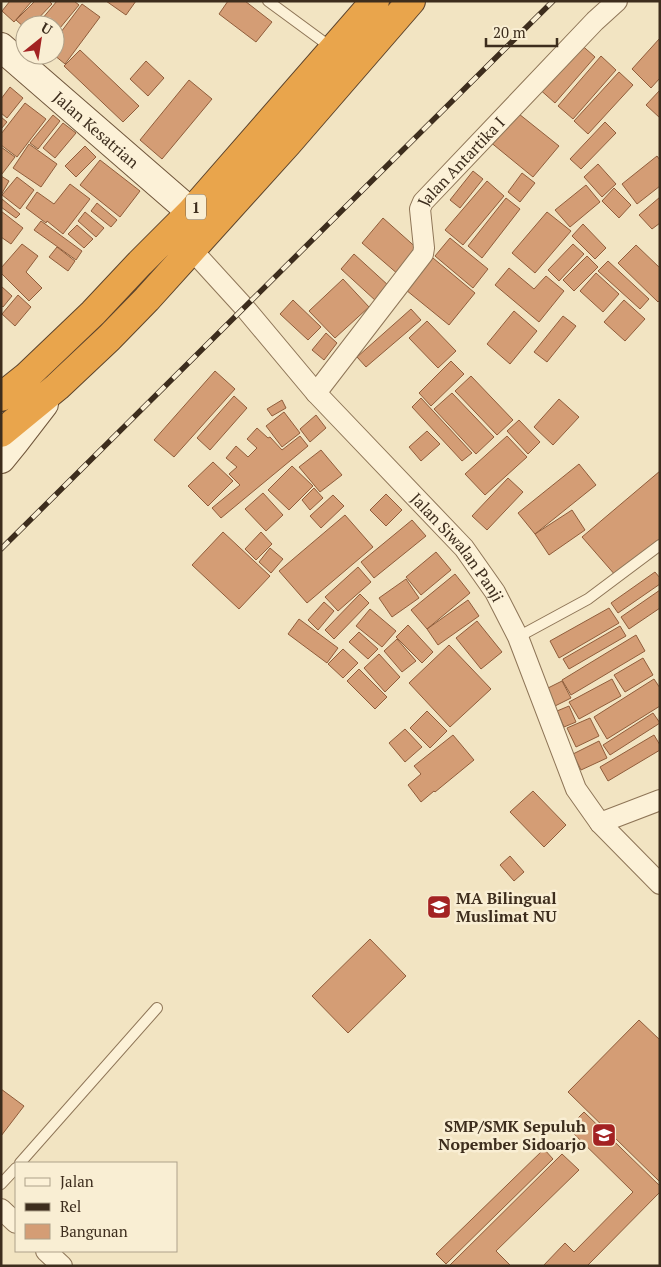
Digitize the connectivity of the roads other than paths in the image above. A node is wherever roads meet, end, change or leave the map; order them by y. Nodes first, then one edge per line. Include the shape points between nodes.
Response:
1 (268, 1) edge
2 (374, 1) edge
3 (411, 1) edge
4 (617, 1) edge
5 (1, 47) edge
6 (334, 48) junction
7 (191, 212) junction
8 (192, 250) junction
9 (56, 387) junction
10 (316, 393) junction
11 (1, 397) edge
12 (1, 433) edge
13 (1, 459) edge
14 (660, 545) edge
15 (518, 637) junction
16 (660, 800) edge
17 (600, 823) junction
18 (660, 884) edge
19 (157, 1008) dead end
20 (21, 1162) edge
21 (15, 1169) edge
22 (1, 1184) edge
23 (1, 1209) edge
24 (15, 1222) edge
25 (47, 1252) edge
26 (62, 1266) edge

1 - 6 lane
2 - 6 highway, 1
3 - 8 highway, 1
4 - 10 street, Jalan Antartika I via 423,202 420,209 423,254
5 - 7 street, Jalan Kesatrian
6 - 7 highway, 1
7 - 11 highway, 1 via 93,313
8 - 9 highway, 1 via 122,325
8 - 10 street, Jalan Siwalan Panji
9 - 12 highway, 1
9 - 13 street
10 - 15 street, Jalan Siwalan Panji via 464,548 495,592
14 - 15 lane via 588,599
15 - 17 street, Jalan Siwalan Panji via 576,789
16 - 17 street
17 - 18 street, Jalan Siwalan Panji
19 - 20 lane
21 - 22 lane
23 - 24 street
25 - 26 street

